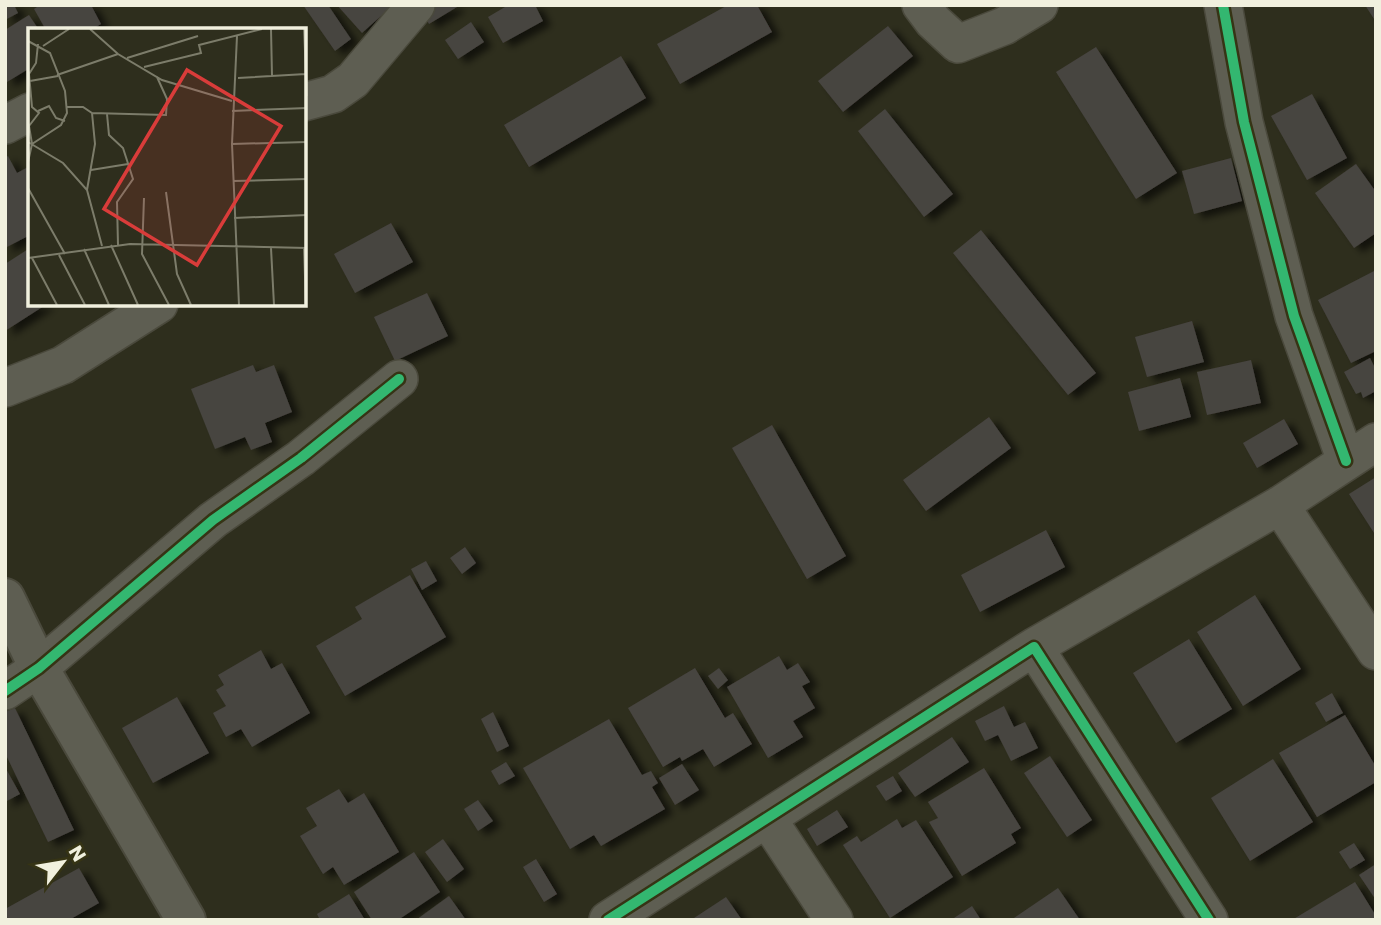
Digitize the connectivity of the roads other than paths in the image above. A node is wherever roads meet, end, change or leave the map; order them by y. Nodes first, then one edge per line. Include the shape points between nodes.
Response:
1 (416, 5) edge
2 (921, 5) edge
3 (1039, 5) edge
4 (1223, 5) edge
5 (306, 101) edge
6 (28, 113) edge
7 (5, 125) edge
8 (156, 306) edge
9 (399, 379) dead end
10 (5, 388) edge
11 (1361, 452) edge
12 (1280, 505) junction
13 (5, 598) edge
14 (1034, 647) junction
15 (1376, 651) edge
16 (39, 668) junction
17 (5, 691) edge
18 (768, 818) junction
19 (186, 920) edge
20 (608, 920) edge
21 (834, 920) edge
22 (1209, 920) edge

1 - 5 street via 353,80 332,94
2 - 3 street via 958,44 1004,26
4 - 11 street via 1244,122 1294,316
6 - 7 street
8 - 10 street via 63,365
9 - 16 street via 301,458 213,520
11 - 12 street
12 - 14 street
12 - 15 street
13 - 16 street
14 - 18 street
14 - 22 street
16 - 17 street
16 - 19 street
18 - 20 street
18 - 21 street

